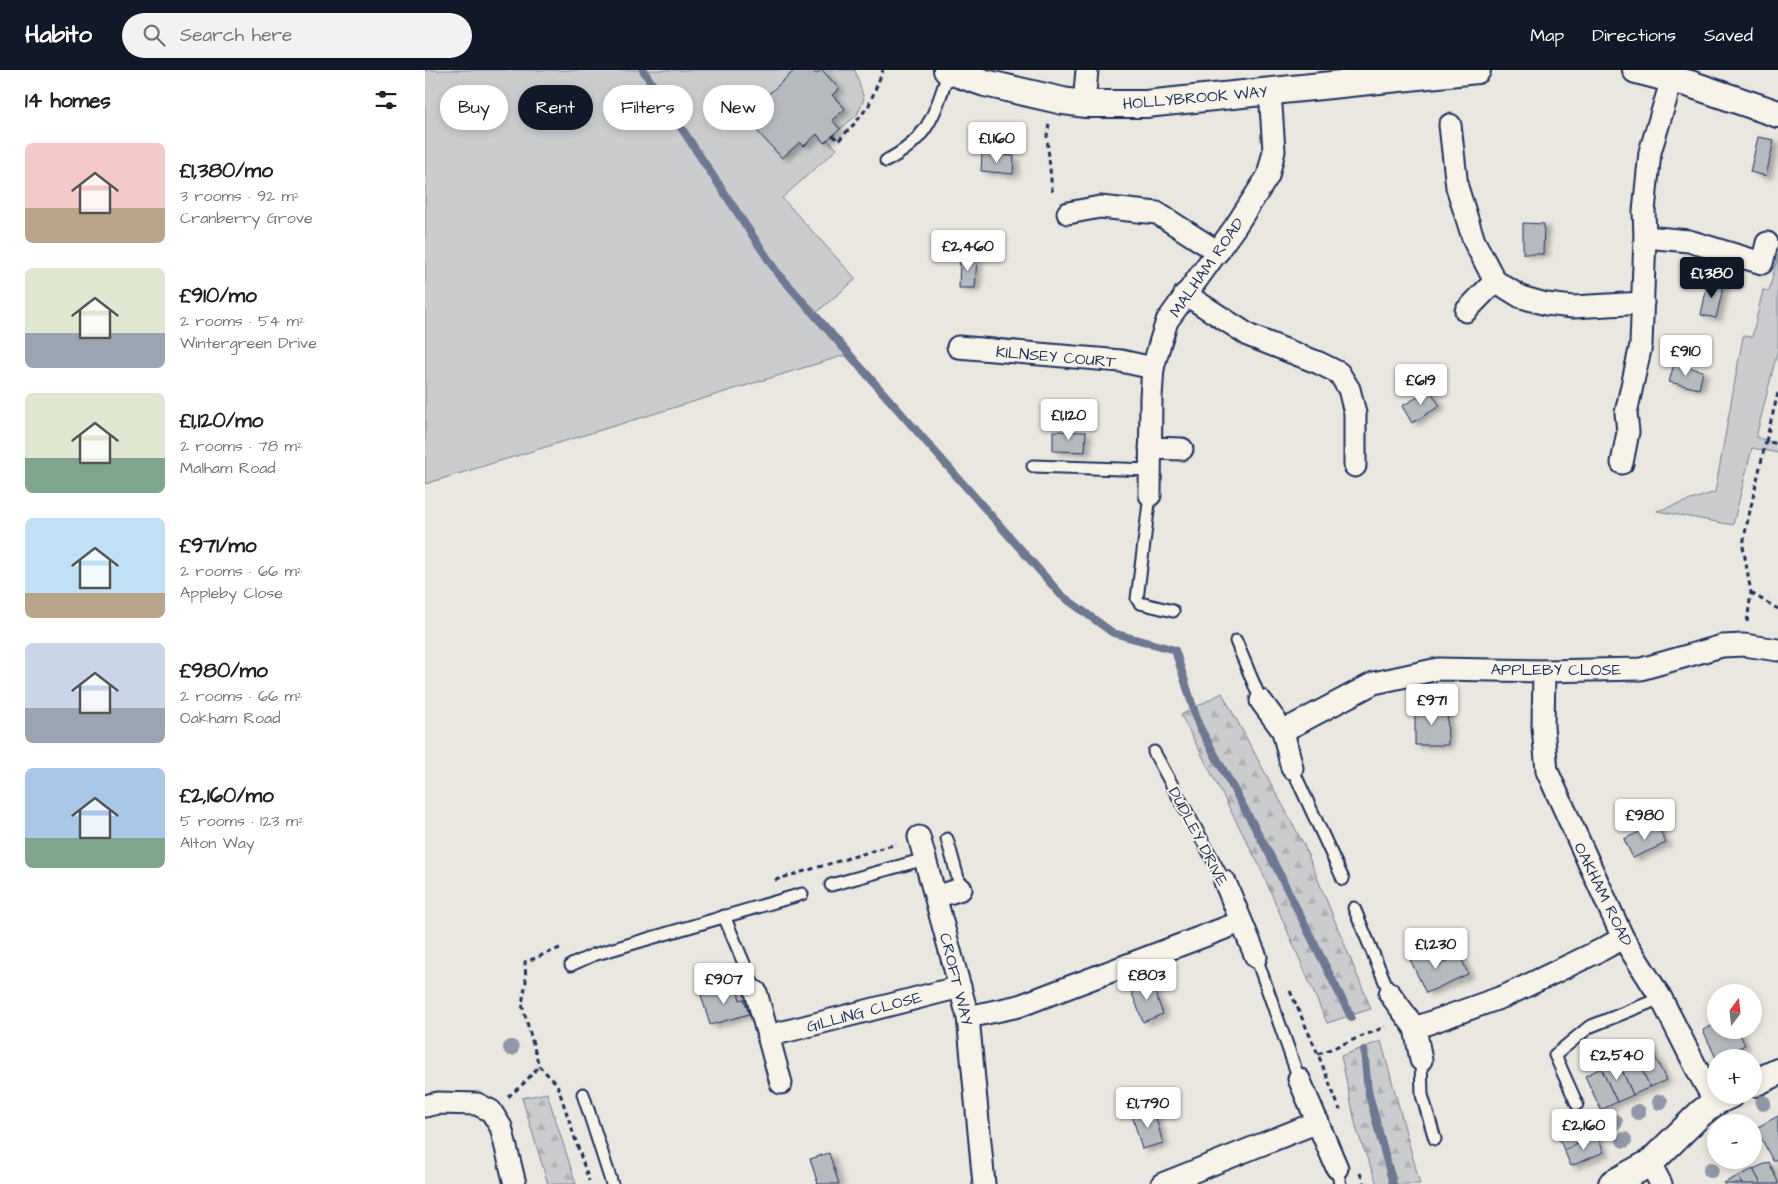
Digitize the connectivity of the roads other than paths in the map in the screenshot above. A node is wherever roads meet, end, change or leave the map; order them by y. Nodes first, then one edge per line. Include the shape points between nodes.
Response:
1 (948, 70) edge
2 (1087, 70) edge
3 (1477, 70) edge
4 (1636, 70) edge
5 (1685, 78) edge
6 (1270, 91) junction
7 (1084, 104) junction
8 (1778, 114) edge
9 (1449, 125) dead end
10 (886, 161) dead end
11 (1068, 213) road end
12 (1645, 237) junction
13 (1767, 243) dead end
14 (1218, 252) junction
15 (1495, 282) junction
16 (1185, 294) junction
17 (1643, 303) junction
18 (1466, 311) dead end
19 (958, 347) dead end
20 (1153, 368) junction
21 (1150, 448) junction
22 (1182, 448) dead end
23 (1622, 463) dead end
24 (1033, 466) dead end
25 (1355, 466) dead end
26 (1150, 470) junction
27 (1150, 495) joint
28 (1173, 611) dead end
29 (1235, 641) dead end
30 (1778, 650) edge
31 (1544, 671) junction
32 (1261, 701) joint
33 (1283, 731) junction
34 (1154, 752) dead end
35 (1292, 768) joint
36 (919, 837) dead end
37 (947, 838) dead end
38 (925, 859) junction
39 (1343, 879) dead end
40 (1225, 882) joint
41 (831, 885) dead end
42 (961, 889) joint
43 (802, 894) dead end
44 (936, 897) junction
45 (1354, 908) dead end
46 (724, 916) junction
47 (1241, 922) junction
48 (1623, 938) junction
49 (1255, 957) joint
50 (571, 964) dead end
51 (960, 987) junction
52 (756, 992) joint
53 (1390, 994) joint
54 (1661, 998) junction
55 (968, 1016) junction
56 (1412, 1022) junction
57 (769, 1036) junction
58 (1421, 1060) joint
59 (1778, 1072) edge
60 (1299, 1079) joint
61 (1762, 1080) edge
62 (1707, 1082) edge
63 (781, 1083) dead end
64 (583, 1094) dead end
65 (1577, 1104) dead end
66 (1715, 1104) edge
67 (425, 1106) edge
68 (1318, 1122) junction
69 (1435, 1139) dead end
70 (1656, 1173) edge
71 (1339, 1176) edge
72 (515, 1184) edge
73 (612, 1184) edge
74 (984, 1184) edge
75 (1162, 1184) edge
76 (1612, 1184) edge

1 - 7 street, HOLLYBROOK WAY via 985,83
1 - 10 lane via 934,116 921,136
2 - 7 street
3 - 6 street, HOLLYBROOK WAY
4 - 5 street
5 - 8 street
5 - 12 street via 1650,152 1644,211
6 - 7 street, HOLLYBROOK WAY via 1146,104
6 - 14 street, MALHAM ROAD via 1274,151 1268,176
9 - 15 street via 1457,187 1474,241
11 - 14 street via 1100,207 1157,213
12 - 13 street via 1689,241 1762,263
12 - 17 street
14 - 16 street, MALHAM ROAD
15 - 17 street via 1521,297 1546,304 1573,307
15 - 18 street
16 - 20 street, MALHAM ROAD via 1167,321
16 - 25 street via 1250,336 1339,373 1349,389 1355,413
17 - 23 street via 1641,345 1626,413 1628,432
19 - 20 street, KILNSEY COURT via 1121,361
20 - 21 street, MALHAM ROAD
21 - 22 street
21 - 26 street, MALHAM ROAD
24 - 26 lane
26 - 27 street, MALHAM ROAD
27 - 28 lane via 1137,599 1140,603
29 - 32 lane
30 - 31 street, APPLEBY CLOSE via 1744,645 1722,646 1641,669
31 - 33 street, APPLEBY CLOSE via 1438,669 1374,683
31 - 48 street, OAKHAM ROAD via 1543,727 1547,771
32 - 33 street
33 - 35 street
34 - 40 lane, DUDLEY DRIVE
35 - 39 lane
36 - 38 street, CROFT WAY
37 - 42 lane
38 - 41 lane
38 - 44 street, CROFT WAY
40 - 47 street, DUDLEY DRIVE
42 - 44 street
43 - 46 lane
44 - 51 street, CROFT WAY
45 - 53 lane
46 - 50 lane
46 - 52 lane
47 - 49 street, DUDLEY DRIVE
47 - 55 street via 1019,1006
48 - 54 street, OAKHAM ROAD
48 - 56 street via 1505,996
49 - 60 lane, DUDLEY DRIVE
51 - 55 street, CROFT WAY
51 - 57 street, GILLING CLOSE
52 - 57 street
53 - 56 street
54 - 62 street, OAKHAM ROAD via 1700,1075
54 - 65 lane via 1589,1027 1555,1055
55 - 74 street, CROFT WAY
56 - 58 street
57 - 63 street
58 - 69 lane via 1422,1095
59 - 61 street
60 - 68 street
64 - 73 lane
66 - 70 street via 1682,1130
67 - 72 street via 477,1104 491,1111 501,1126
68 - 71 street
68 - 75 street
70 - 76 street

